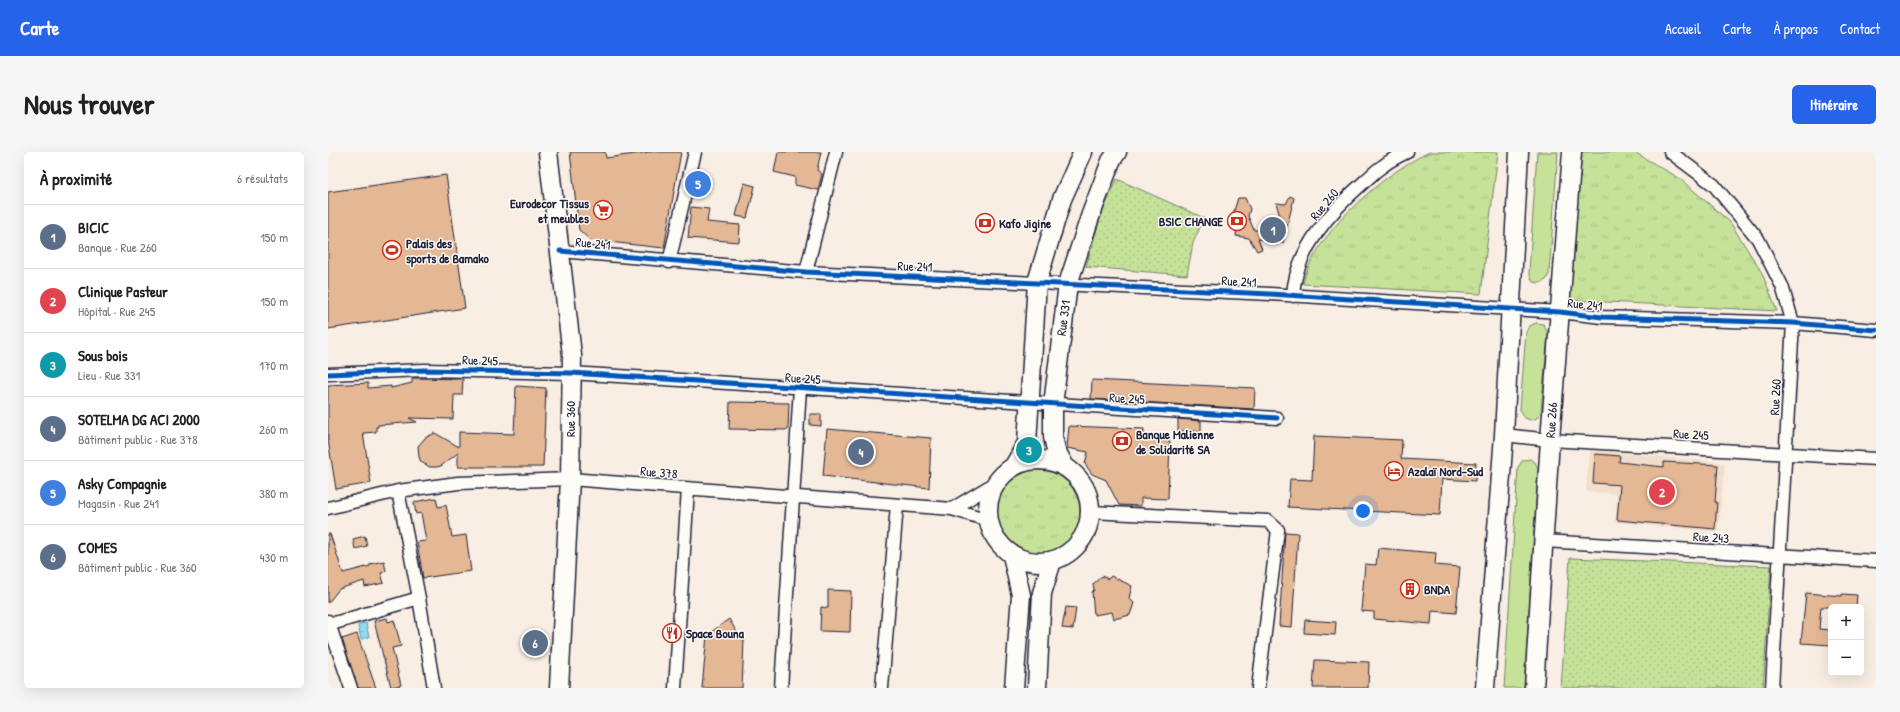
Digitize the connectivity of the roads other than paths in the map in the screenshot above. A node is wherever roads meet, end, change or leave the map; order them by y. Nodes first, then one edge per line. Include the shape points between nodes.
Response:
1 (537, 152) edge
2 (548, 152) edge
3 (695, 152) edge
4 (836, 152) edge
5 (1083, 152) edge
6 (1117, 152) edge
7 (1407, 152) edge
8 (1519, 152) edge
9 (1572, 152) edge
10 (1670, 152) edge
11 (560, 251) junction
12 (669, 262) junction
13 (806, 272) junction
14 (1037, 282) junction
15 (1068, 284) junction
16 (1293, 296) junction
17 (1512, 310) junction
18 (1560, 312) junction
19 (1794, 323) junction
20 (1876, 330) edge
21 (328, 374) edge
22 (565, 374) junction
23 (800, 388) junction
24 (1028, 403) junction
25 (1053, 405) junction
26 (1277, 418) dead end
27 (1504, 435) junction
28 (1550, 440) junction
29 (1786, 453) junction
30 (1876, 459) edge
31 (1014, 466) junction
32 (1066, 467) junction
33 (564, 480) junction
34 (996, 482) junction
35 (688, 488) junction
36 (398, 491) junction
37 (793, 497) junction
38 (897, 505) junction
39 (328, 508) edge
40 (952, 509) junction
41 (1091, 512) junction
42 (988, 520) junction
43 (1544, 541) junction
44 (1012, 555) junction
45 (1781, 555) junction
46 (1052, 561) junction
47 (1876, 562) edge
48 (419, 598) junction
49 (328, 623) edge
50 (351, 688) edge
51 (434, 688) edge
52 (548, 688) edge
53 (559, 688) edge
54 (675, 688) edge
55 (781, 688) edge
56 (882, 688) edge
57 (1014, 688) edge
58 (1037, 688) edge
59 (1258, 688) edge
60 (1485, 688) edge
61 (1534, 688) edge
62 (1772, 688) edge

1 - 22 main road via 560,357
2 - 11 main road, Rue 360
3 - 12 street
4 - 13 street
5 - 14 main road, Rue 331 via 1062,199
6 - 15 main road, Rue 331 via 1090,217
7 - 16 street, Rue 260 via 1382,166 1347,197 1313,238 1293,281
8 - 17 main road
9 - 18 main road, Rue 266
10 - 19 street, Rue 260 via 1714,184 1758,239 1782,286
11 - 12 street, Rue 241
11 - 22 main road, Rue 360 via 572,355
12 - 13 street, Rue 241
13 - 14 street, Rue 241
14 - 15 street, Rue 241
14 - 24 main road, Rue 331
15 - 16 street, Rue 241
15 - 25 main road, Rue 331
16 - 17 street, Rue 241
17 - 18 street, Rue 241
17 - 27 main road
18 - 19 street, Rue 241 via 1602,317
18 - 28 main road, Rue 266
19 - 20 street, Rue 241
19 - 29 street, Rue 260
21 - 22 street, Rue 245 via 424,370
22 - 23 street, Rue 245
22 - 33 main road, Rue 360
23 - 24 street, Rue 245
23 - 37 street
24 - 25 street, Rue 245
24 - 31 main road, Rue 331 via 1027,443
25 - 26 street, Rue 245
25 - 32 main road, Rue 331 via 1053,437 1056,450
27 - 28 street, Rue 245
27 - 60 main road
28 - 29 street, Rue 245
28 - 43 main road, Rue 266
29 - 30 street, Rue 245
29 - 45 street, Rue 260
31 - 32 main road via 1026,461 1040,460 1053,461
31 - 34 main road
32 - 41 main road via 1084,486
33 - 35 street, Rue 378
33 - 36 street, Rue 378 via 458,483
33 - 52 main road
33 - 53 main road, Rue 360
34 - 40 street
34 - 42 main road via 990,494
35 - 37 street, Rue 378
35 - 54 street
36 - 39 street, Rue 378
36 - 48 street
37 - 38 street, Rue 378
37 - 55 street
38 - 40 street, Rue 378
38 - 56 street
40 - 42 street, Rue 378
41 - 46 main road via 1088,528 1080,543 1068,554
41 - 59 street via 1268,521 1275,525 1278,530
42 - 44 main road via 1001,546
43 - 45 street, Rue 243
43 - 61 main road, Rue 266
44 - 46 main road via 1032,562
44 - 57 main road via 1021,595
45 - 47 street, Rue 243
45 - 62 street, Rue 260
46 - 58 main road via 1042,593
48 - 49 street
48 - 51 street
49 - 50 street

